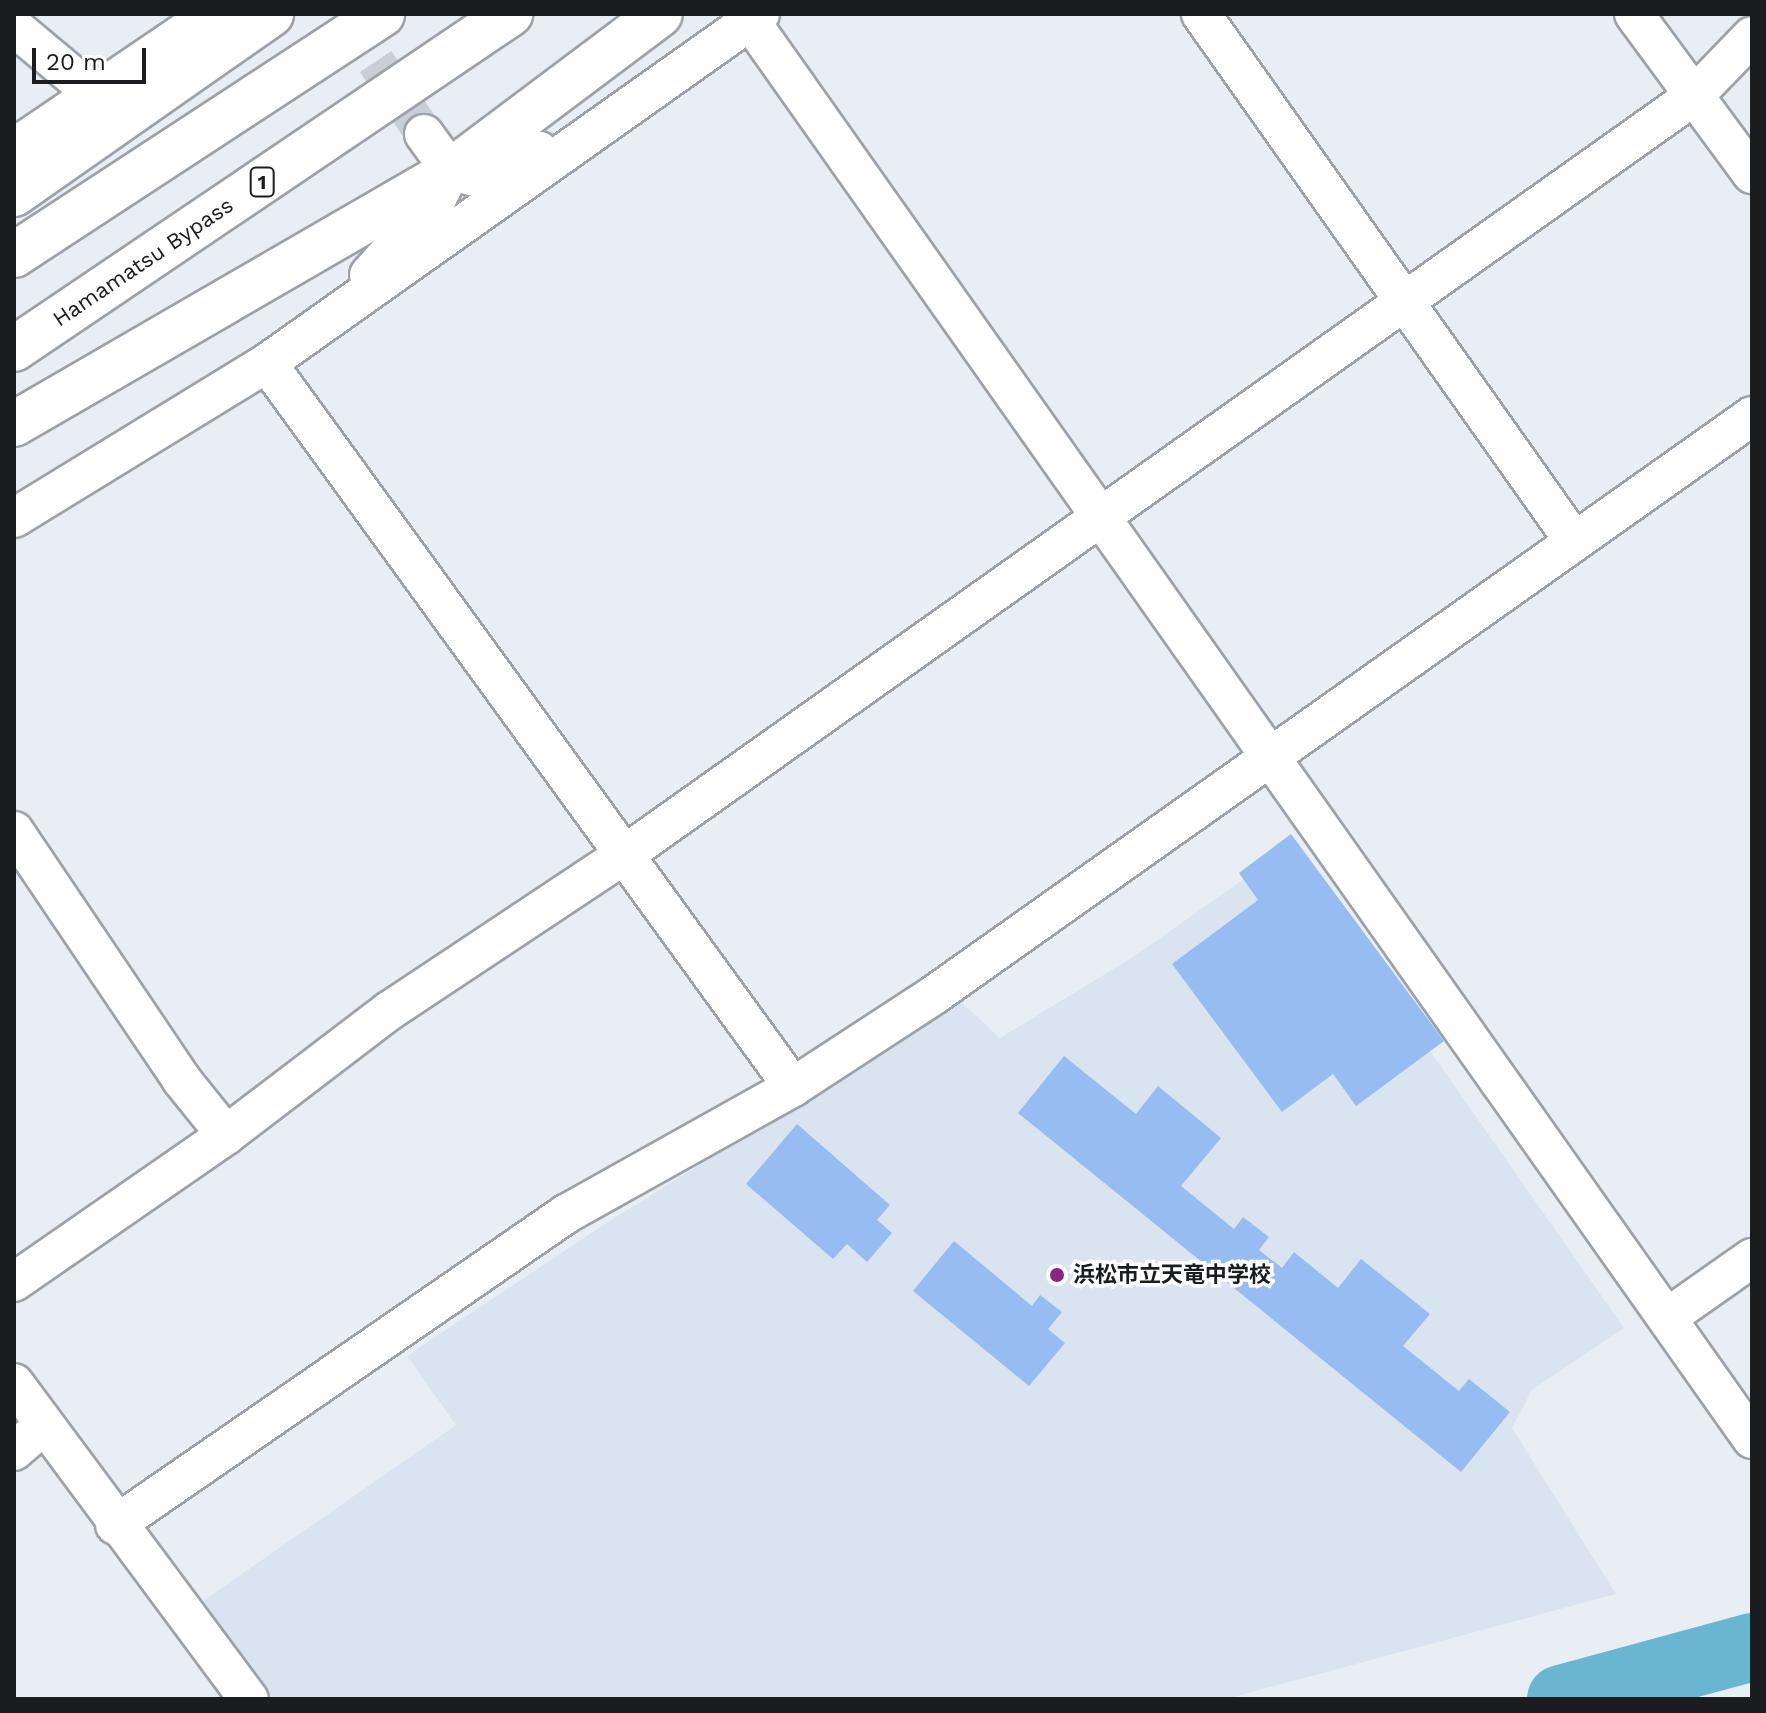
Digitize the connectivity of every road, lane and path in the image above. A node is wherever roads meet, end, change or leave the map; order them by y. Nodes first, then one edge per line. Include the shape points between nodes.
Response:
1 (211, 14) edge
2 (271, 14) edge
3 (382, 14) edge
4 (510, 14) edge
5 (660, 14) edge
6 (1201, 14) edge
7 (1634, 14) edge
8 (756, 18) edge
9 (14, 27) edge
10 (1752, 36) edge
11 (94, 94) junction
12 (650, 95) junction
13 (1694, 96) junction
14 (424, 134) tunnel mouth
15 (14, 148) edge
16 (451, 171) junction
17 (1752, 174) edge
18 (14, 194) edge
19 (14, 255) edge
20 (1404, 301) junction
21 (329, 321) junction
22 (14, 349) edge
23 (267, 363) junction
24 (1752, 416) edge
25 (14, 424) edge
26 (1103, 515) junction
27 (14, 518) edge
28 (1574, 541) junction
29 (1273, 757) junction
30 (14, 831) edge
31 (624, 855) junction
32 (793, 1087) junction
33 (226, 1135) junction
34 (1752, 1258) edge
35 (14, 1282) edge
36 (1668, 1317) junction
37 (14, 1383) edge
38 (28, 1439) edge
39 (1752, 1439) edge
40 (115, 1525) junction
41 (249, 1699) edge

1 - 11 street
2 - 18 highway
3 - 19 highway
4 - 22 highway, Hamamatsu Bypass / 1
5 - 16 highway
6 - 20 street
7 - 13 street
8 - 12 street
8 - 26 street
9 - 11 street
10 - 13 street
11 - 15 street
12 - 16 street via 484,179
12 - 21 street
13 - 17 street
13 - 20 street
14 - 16 street
16 - 21 street via 436,200
16 - 25 highway
20 - 26 street
20 - 28 street
21 - 23 street
23 - 27 street
23 - 31 street
24 - 28 street
26 - 29 street
26 - 31 street
28 - 29 street
29 - 32 street
29 - 36 street
30 - 33 street via 181,1079
31 - 32 street
31 - 33 street via 389,1011
32 - 40 street via 566,1214
33 - 35 street
34 - 36 street
36 - 39 street
37 - 38 street
38 - 40 street
40 - 41 street

